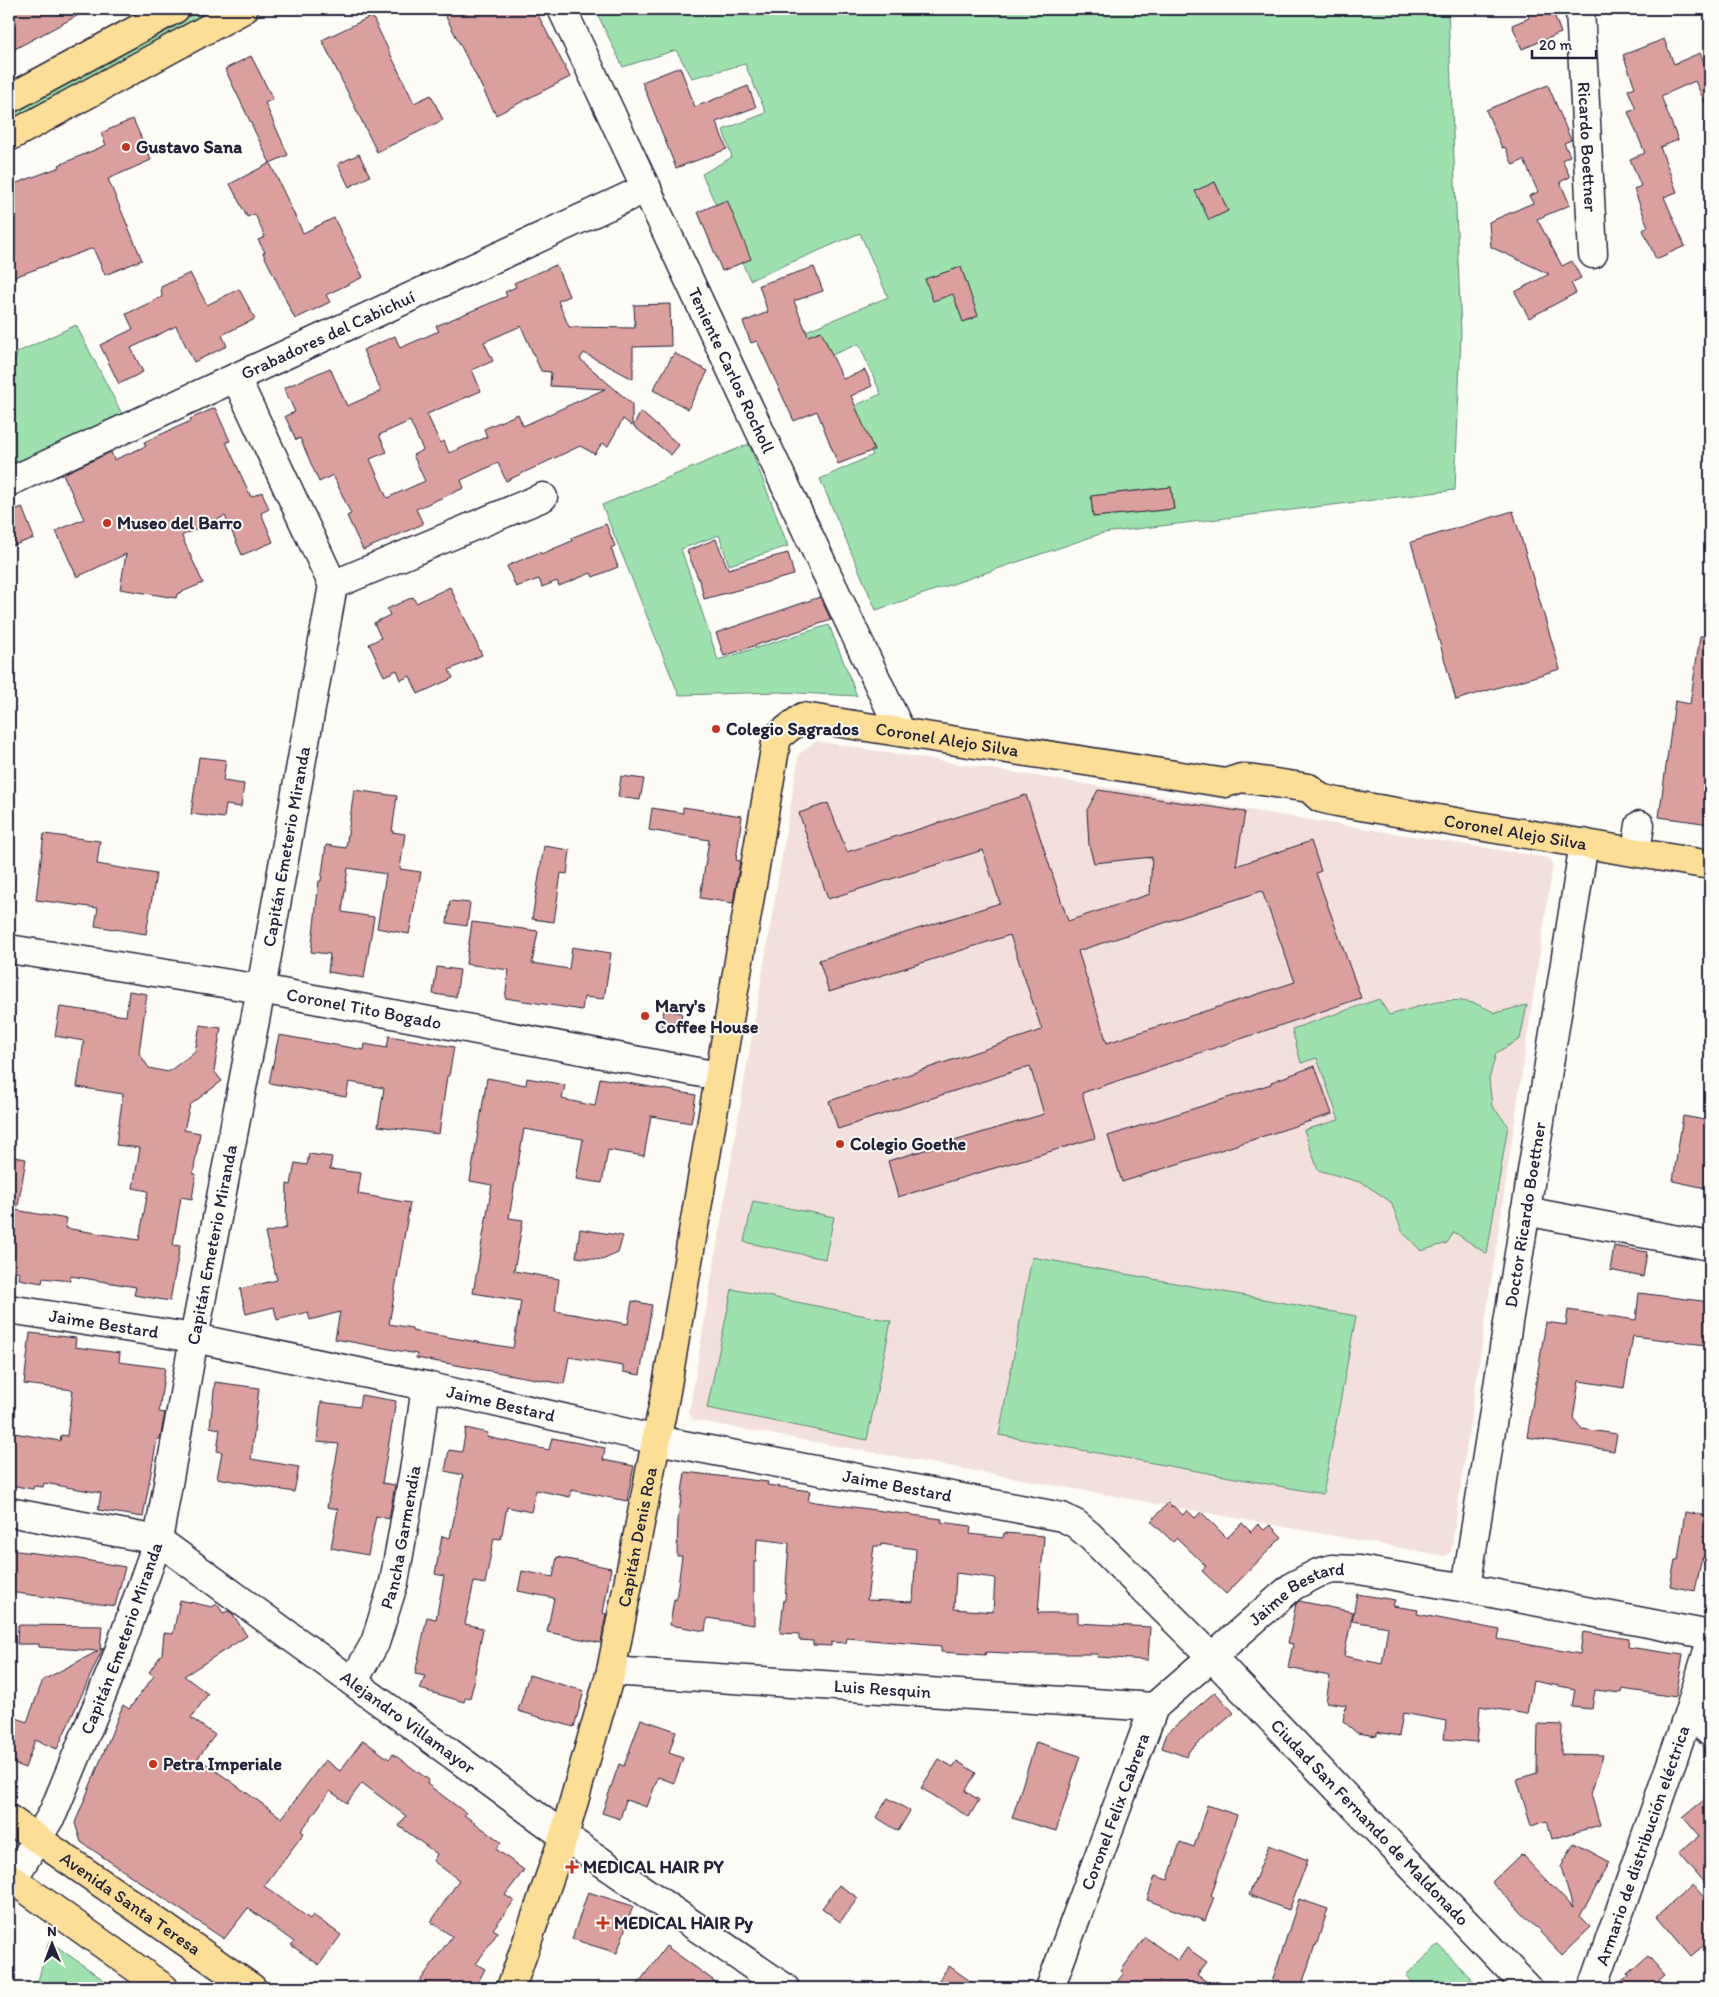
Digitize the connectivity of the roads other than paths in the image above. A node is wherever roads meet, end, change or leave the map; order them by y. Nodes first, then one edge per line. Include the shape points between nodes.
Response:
1 (175, 9) edge
2 (244, 9) edge
3 (562, 9) edge
4 (1580, 9) edge
5 (9, 99) edge
6 (9, 137) edge
7 (647, 188) junction
8 (1593, 254) dead end
9 (236, 378) junction
10 (9, 482) edge
11 (544, 497) dead end
12 (333, 585) junction
13 (901, 732) junction
14 (1640, 825) dead end
15 (1584, 843) junction
16 (1636, 851) junction
17 (1710, 865) edge
18 (9, 949) edge
19 (261, 988) junction
20 (718, 1076) junction
21 (1525, 1211) junction
22 (1710, 1246) edge
23 (9, 1309) edge
24 (194, 1338) junction
25 (426, 1386) junction
26 (657, 1440) junction
27 (9, 1512) edge
28 (158, 1540) junction
29 (1466, 1588) junction
30 (1710, 1635) edge
31 (1710, 1644) edge
32 (1211, 1656) junction
33 (611, 1671) junction
34 (353, 1682) junction
35 (1154, 1707) junction
36 (1689, 1712) junction
37 (1710, 1732) edge
38 (9, 1819) edge
39 (564, 1836) junction
40 (37, 1838) junction
41 (11, 1878) edge
42 (164, 1988) edge
43 (252, 1988) edge
44 (511, 1988) edge
45 (785, 1988) edge
46 (1050, 1988) edge
47 (1528, 1988) edge
48 (1593, 1988) edge

1 - 5 main road
2 - 6 main road
3 - 7 street, Teniente Carlos Rocholl
4 - 8 street, Ricardo Boettner
7 - 9 street, Grabadores del Cabichuí
7 - 13 street, Teniente Carlos Rocholl
9 - 10 street, Grabadores del Cabichuí
9 - 12 street
11 - 12 street
12 - 19 street, Capitán Emeterio Miranda
13 - 15 main road, Coronel Alejo Silva via 1226,783 1237,794 1306,804 1320,798
13 - 20 main road, Coronel Alejo Silva via 803,717 777,737
14 - 16 street
15 - 16 main road, Coronel Alejo Silva
15 - 21 street, Doctor Ricardo Boettner
16 - 17 main road, Coronel Alejo Silva
18 - 19 street, Coronel Tito Bogado
19 - 20 street, Coronel Tito Bogado
19 - 24 street, Capitán Emeterio Miranda
20 - 26 main road, Capitán Denis Roa
21 - 22 street
21 - 29 street, Doctor Ricardo Boettner
23 - 24 street, Jaime Bestard
24 - 25 street, Jaime Bestard
24 - 28 street, Capitán Emeterio Miranda
25 - 26 street, Jaime Bestard
25 - 34 street, Pancha Garmendia via 394,1582 375,1643
26 - 32 street, Jaime Bestard via 1062,1517 1089,1535
26 - 33 main road, Capitán Denis Roa
27 - 28 street, Alejandro Villamayor
28 - 34 street, Alejandro Villamayor
28 - 40 street, Capitán Emeterio Miranda via 99,1702 53,1813
29 - 30 street, Jaime Bestard
29 - 32 street, Jaime Bestard via 1353,1569 1332,1569 1292,1586
31 - 36 street, Armario de distribución eléctrica
32 - 35 street, Coronel Felix Cabrera
32 - 47 street, Ciudad San Fernando de Maldonado
33 - 35 street, Luis Resquin
33 - 39 main road, Capitán Denis Roa
34 - 39 street, Alejandro Villamayor
35 - 46 street, Coronel Felix Cabrera
36 - 37 street
36 - 48 street, Armario de distribución eléctrica
38 - 40 main road, Avenida Santa Teresa
39 - 44 main road, Capitán Denis Roa
39 - 45 street, Alejandro Villamayor
40 - 41 street, Capitán Emeterio Miranda
40 - 43 main road, Avenida Santa Teresa
41 - 42 main road

